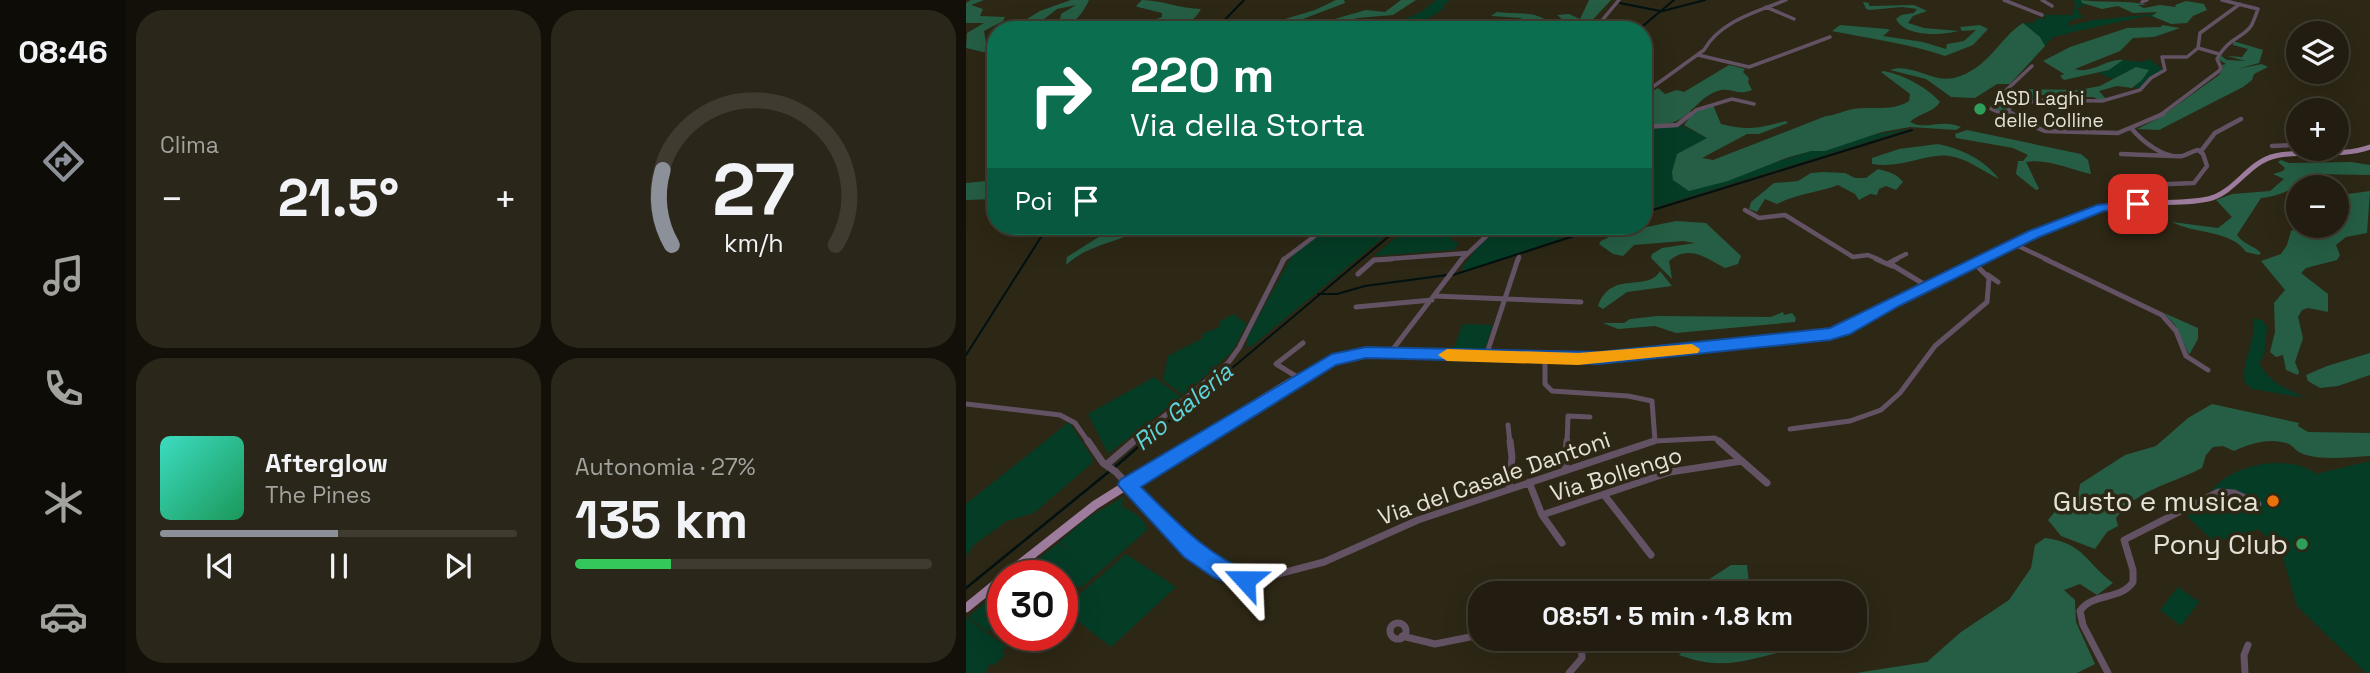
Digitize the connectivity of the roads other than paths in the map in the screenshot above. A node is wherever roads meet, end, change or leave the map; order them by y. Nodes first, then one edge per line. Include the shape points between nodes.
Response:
1 (1619, 0) edge
2 (1786, 0) edge
3 (2004, 0) edge
4 (2042, 0) edge
5 (2147, 0) edge
6 (2222, 0) edge
7 (2142, 2) dead end
8 (2240, 4) junction
9 (2052, 6) dead end
10 (1766, 7) junction
11 (2042, 16) dead end
12 (1794, 19) dead end
13 (1602, 21) edge
14 (1830, 37) dead end
15 (2199, 48) junction
16 (2219, 54) junction
17 (1698, 55) junction
18 (2032, 66) dead end
19 (1652, 88) edge
20 (1754, 104) dead end
21 (2241, 119) dead end
22 (2028, 125) junction
23 (1652, 126) edge
24 (2132, 129) junction
25 (2118, 134) junction
26 (2137, 135) junction
27 (2286, 145) edge
28 (2272, 146) dead end
29 (2370, 147) edge
30 (2201, 151) junction
31 (2349, 153) edge
32 (2121, 154) dead end
33 (2175, 155) junction
34 (2286, 157) edge
35 (2165, 203) junction
36 (1745, 210) dead end
37 (1316, 235) edge
38 (1487, 235) edge
39 (2014, 244) junction
40 (1468, 253) junction
41 (1906, 254) dead end
42 (1519, 257) dead end
43 (1974, 263) junction
44 (1892, 265) junction
45 (2064, 268) junction
46 (1985, 273) junction
47 (1358, 274) dead end
48 (2085, 276) dead end
49 (1998, 282) dead end
50 (1927, 286) junction
51 (1434, 298) junction
52 (1506, 300) junction
53 (1581, 302) dead end
54 (1356, 307) dead end
55 (1303, 343) dead end
56 (1390, 353) junction
57 (1486, 356) junction
58 (1545, 359) junction
59 (2208, 370) dead end
60 (1299, 378) junction
61 (966, 404) edge
62 (1591, 417) dead end
63 (1508, 425) dead end
64 (1790, 429) dead end
65 (1655, 441) junction
66 (1742, 461) junction
67 (1111, 469) junction
68 (1564, 471) junction
69 (1529, 482) junction
70 (1767, 483) dead end
71 (1127, 485) junction
72 (1510, 488) junction
73 (1605, 496) junction
74 (2258, 504) dead end
75 (1542, 515) junction
76 (2123, 542) joint
77 (1562, 543) dead end
78 (1651, 555) dead end
79 (1025, 560) edge
80 (987, 591) edge
81 (966, 608) edge
82 (1402, 636) dead end
83 (1468, 637) edge
84 (2248, 645) dead end
85 (1584, 651) edge
86 (1569, 673) edge
87 (2108, 673) edge
88 (2245, 673) edge

1 - 13 street
2 - 10 street
3 - 11 street
4 - 9 street
5 - 7 street
6 - 8 street
8 - 15 street via 2201,32
8 - 16 street via 2258,10 2250,27 2232,36
10 - 12 street
10 - 17 street via 1725,26
14 - 17 street via 1750,67
15 - 16 street
15 - 22 street via 2187,57 2162,57 2165,71 2138,90 2096,102 2036,101 2010,106
16 - 24 street via 2217,73 2169,110
17 - 19 street
18 - 22 street via 1991,107
20 - 23 street via 1732,99 1696,110 1676,125
21 - 30 street via 2215,133
22 - 25 street via 2055,132
24 - 25 street
24 - 26 street
25 - 26 street
26 - 33 street
27 - 28 street
29 - 31 main road
30 - 33 street
30 - 35 street via 2207,166 2194,183 2147,185
32 - 33 street
34 - 35 main road via 2267,159 2213,198
35 - 39 main road via 2101,208
36 - 44 street via 1759,218 1785,215 1853,257 1868,255
37 - 67 street via 1284,258 1228,363
38 - 40 street
39 - 43 main road
39 - 45 street
40 - 47 street via 1374,260
40 - 51 street
41 - 44 street via 1890,261
42 - 52 street
43 - 46 street
43 - 50 main road
44 - 50 street
45 - 48 street
45 - 59 street via 2165,317 2186,356
46 - 49 street
46 - 64 street via 1990,281 1985,306 1935,346 1888,405 1850,421
50 - 58 main road via 1830,334 1620,357
51 - 52 street
51 - 54 street
51 - 56 street
52 - 53 street
52 - 57 street
55 - 60 street via 1276,363
56 - 57 main road
56 - 60 main road via 1342,356
57 - 58 main road
58 - 65 street, Via del Casale Dantoni via 1545,383 1552,391 1651,401
60 - 71 main road
61 - 67 street, Via del Casale Dantoni via 1065,416 1078,425
62 - 68 street via 1568,416
63 - 72 street
65 - 66 street via 1715,438
65 - 68 street, Via del Casale Dantoni
66 - 70 street
66 - 73 street, Via Bollengo via 1670,472
67 - 71 street, Via del Casale Dantoni
68 - 69 street, Via del Casale Dantoni
69 - 72 street, Via del Casale Dantoni
69 - 75 street
71 - 72 street, Via del Casale Dantoni via 1191,550 1221,570 1251,581 1324,562 1410,523
71 - 79 main road
73 - 75 street, Via Bollengo
73 - 78 street
74 - 76 street via 2234,493 2218,492
75 - 77 street
76 - 87 street via 2133,569 2131,586 2085,603 2080,610
80 - 81 main road
82 - 83 street via 1435,644
84 - 88 street
85 - 86 street

